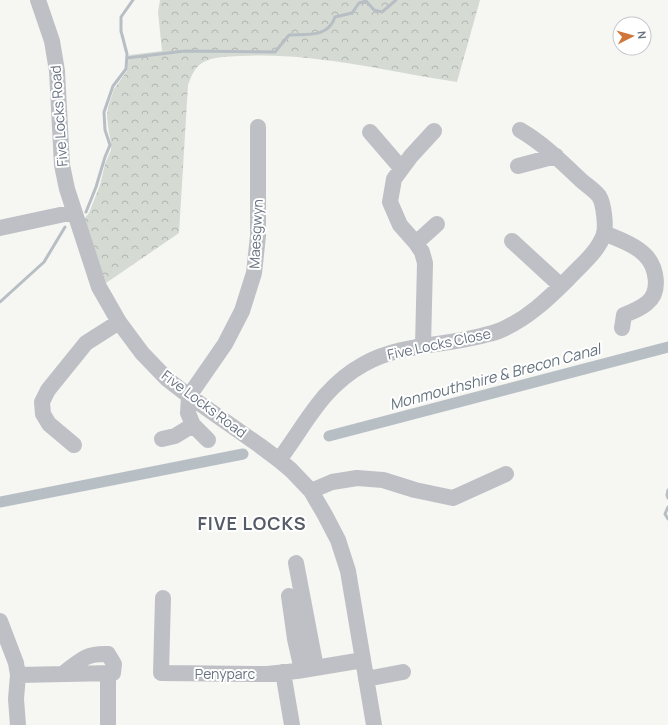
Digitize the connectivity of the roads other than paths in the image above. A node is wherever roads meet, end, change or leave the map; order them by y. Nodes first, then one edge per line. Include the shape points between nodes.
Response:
1 (38, 0) edge
2 (258, 127) dead end
3 (520, 130) dead end
4 (434, 131) dead end
5 (370, 132) dead end
6 (556, 156) junction
7 (518, 166) dead end
8 (401, 168) junction
9 (74, 212) junction
10 (437, 224) dead end
11 (0, 228) edge
12 (604, 233) junction
13 (512, 241) dead end
14 (416, 243) junction
15 (561, 286) junction
16 (662, 286) edge
17 (119, 322) junction
18 (622, 328) dead end
19 (423, 346) junction
20 (189, 396) junction
21 (192, 424) junction
22 (162, 439) dead end
23 (208, 440) dead end
24 (74, 445) dead end
25 (279, 460) junction
26 (506, 474) dead end
27 (311, 491) junction
28 (296, 563) dead end
29 (289, 596) dead end
30 (162, 598) dead end
31 (0, 621) edge
32 (363, 660) junction
33 (309, 669) junction
34 (283, 672) junction
35 (403, 672) dead end
36 (18, 675) junction
37 (366, 679) junction
38 (18, 725) edge
39 (108, 725) edge
40 (292, 725) edge
41 (374, 725) edge

1 - 9 street, Five Locks Road via 52,42 62,165
2 - 20 street, Maesgwyn via 258,236 254,273 242,311 228,338
3 - 6 street
4 - 8 street
5 - 8 street
6 - 7 street
6 - 12 street via 599,196 604,214
8 - 14 street via 394,179 390,202 400,225
9 - 11 street
9 - 17 street, Five Locks Road via 99,287
10 - 14 street
12 - 15 street, Five Locks Close via 599,244
12 - 16 street via 630,244 646,256
13 - 15 street
14 - 19 street via 425,263
15 - 19 street, Five Locks Close via 528,316 501,331 465,340
16 - 18 street via 647,304 624,314
17 - 20 street, Five Locks Road via 142,353
17 - 24 street via 86,343 48,390 42,402 43,414 50,424
19 - 25 street, Five Locks Close via 390,352 364,364 338,381 315,407
20 - 21 street via 188,413
20 - 25 street, Five Locks Road
21 - 22 street via 175,436
21 - 23 street
25 - 27 street, Five Locks Road
26 - 27 street via 453,498 383,480 357,478 332,482
27 - 32 street, Five Locks Road via 338,540 348,571
28 - 33 street
29 - 33 street via 295,639
30 - 34 street, Penyparc via 161,673
31 - 36 street
32 - 33 street, Penyparc
32 - 37 street, Five Locks Road
33 - 34 street, Penyparc
34 - 40 street
35 - 37 street
36 - 38 street
36 - 39 street via 64,673 86,656 108,654 114,664 113,673 108,673
37 - 41 street, Five Locks Road

